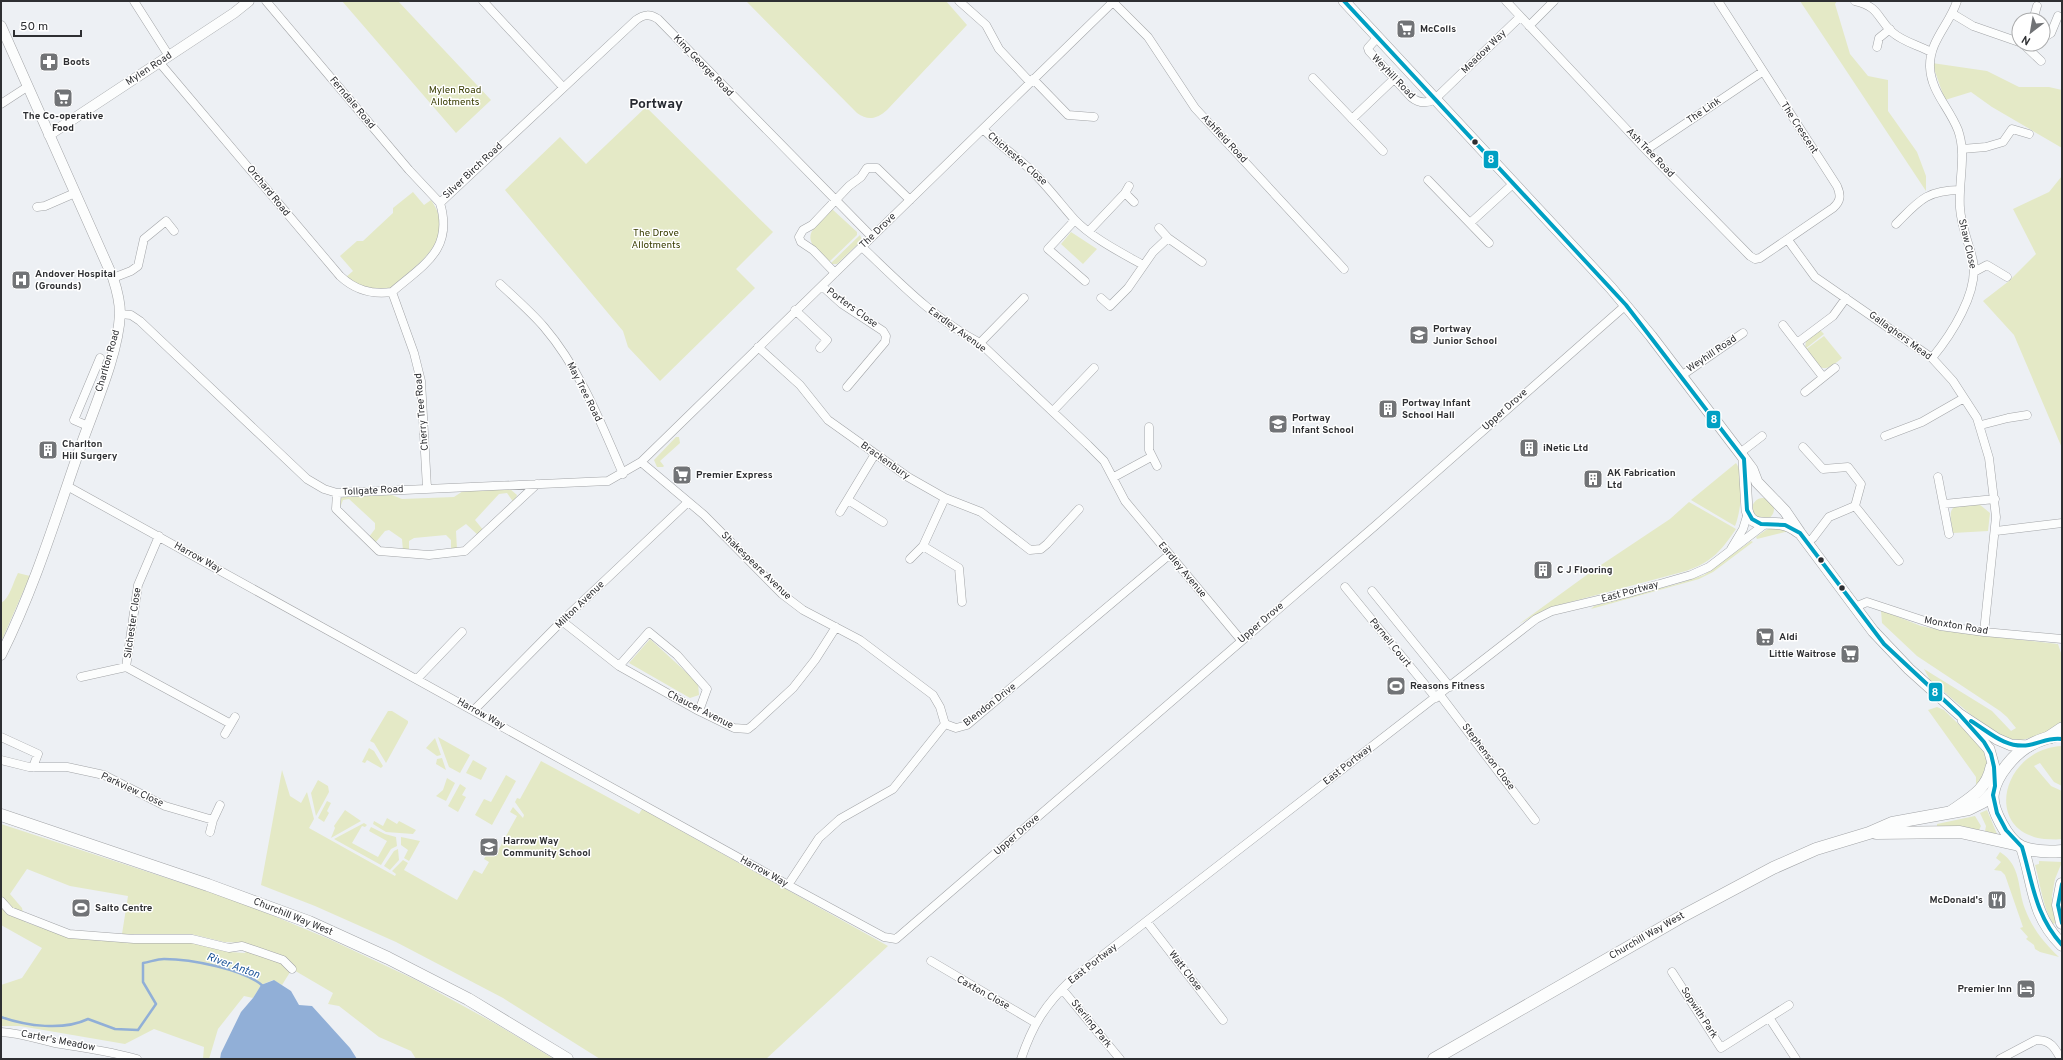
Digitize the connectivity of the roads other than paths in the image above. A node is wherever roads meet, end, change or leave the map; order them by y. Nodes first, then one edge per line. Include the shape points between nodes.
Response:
1 (134, 1) edge
2 (249, 1) edge
3 (266, 1) edge
4 (483, 1) edge
5 (959, 1) edge
6 (1114, 1) edge
7 (1344, 1) edge
8 (1554, 1) edge
9 (1718, 1) edge
10 (1855, 1) edge
11 (1957, 1) edge
12 (1508, 2) edge
13 (2037, 6) dead end
14 (2035, 12) edge
15 (1953, 14) junction
16 (2058, 16) dead end
17 (1520, 17) junction
18 (1, 26) edge
19 (1529, 26) junction
20 (1890, 29) junction
21 (2051, 33) edge
22 (1377, 38) junction
23 (2011, 39) edge
24 (1877, 47) dead end
25 (1931, 52) junction
26 (2034, 52) edge
27 (169, 56) junction
28 (2041, 61) dead end
29 (159, 62) junction
30 (1762, 72) junction
31 (1313, 78) dead end
32 (1394, 80) junction
33 (1032, 81) junction
34 (27, 87) junction
35 (563, 87) junction
36 (1434, 100) junction
37 (1, 104) edge
38 (536, 112) joint
39 (1094, 117) dead end
40 (1352, 119) junction
41 (983, 129) junction
42 (2029, 134) dead end
43 (48, 135) junction
44 (1962, 149) junction
45 (1646, 150) junction
46 (1383, 151) dead end
47 (1428, 180) dead end
48 (1514, 183) junction
49 (1960, 190) junction
50 (75, 193) junction
51 (910, 200) junction
52 (835, 201) junction
53 (1134, 202) dead end
54 (440, 203) junction
55 (37, 207) dead end
56 (1075, 220) junction
57 (1470, 224) junction
58 (1896, 224) dead end
59 (1159, 228) dead end
60 (174, 231) dead end
61 (1089, 231) junction
62 (872, 237) junction
63 (1168, 238) junction
64 (1788, 240) junction
65 (1489, 243) dead end
66 (862, 247) junction
67 (1202, 262) dead end
68 (1143, 265) junction
69 (1344, 269) dead end
70 (1974, 272) junction
71 (835, 273) junction
72 (2007, 277) dead end
73 (113, 278) junction
74 (1085, 281) dead end
75 (500, 284) dead end
76 (822, 286) junction
77 (392, 292) junction
78 (1024, 298) dead end
79 (1101, 298) dead end
80 (1846, 298) junction
81 (1626, 305) junction
82 (795, 310) junction
83 (120, 314) junction
84 (1783, 325) dead end
85 (1743, 333) dead end
86 (1797, 343) junction
87 (980, 344) junction
88 (758, 347) junction
89 (820, 348) dead end
90 (100, 358) dead end
91 (1932, 358) junction
92 (1094, 368) dead end
93 (1834, 368) dead end
94 (1681, 376) junction
95 (1823, 377) junction
96 (847, 387) dead end
97 (1805, 392) dead end
98 (1964, 398) junction
99 (1054, 411) junction
100 (2027, 415) dead end
101 (1980, 425) junction
102 (88, 426) junction
103 (1149, 427) dead end
104 (1762, 436) dead end
105 (1885, 436) dead end
106 (1803, 447) dead end
107 (875, 454) junction
108 (1742, 456) junction
109 (1151, 457) junction
110 (641, 462) junction
111 (1157, 466) dead end
112 (623, 474) junction
113 (1114, 477) junction
114 (1938, 477) dead end
115 (537, 484) junction
116 (516, 485) junction
117 (67, 486) junction
118 (427, 488) junction
119 (337, 493) junction
120 (1768, 494) junction
121 (945, 498) junction
122 (1995, 499) junction
123 (848, 500) junction
124 (521, 501) junction
125 (688, 502) junction
126 (1778, 504) junction
127 (1944, 504) junction
128 (1854, 506) junction
129 (1748, 508) junction
130 (1080, 509) dead end
131 (840, 512) dead end
132 (883, 522) dead end
133 (1768, 523) junction
134 (2062, 523) edge
135 (1996, 531) junction
136 (1800, 533) junction
137 (1949, 534) dead end
138 (159, 536) junction
139 (1807, 543) junction
140 (923, 546) junction
141 (1730, 551) junction
142 (1169, 555) junction
143 (910, 559) dead end
144 (1899, 561) dead end
145 (1345, 587) dead end
146 (1372, 591) dead end
147 (962, 602) dead end
148 (1855, 607) junction
149 (562, 621) junction
150 (836, 627) junction
151 (462, 632) dead end
152 (1984, 632) junction
153 (2062, 638) edge
154 (1241, 640) junction
155 (1, 655) edge
156 (619, 666) junction
157 (126, 667) junction
158 (81, 677) dead end
159 (417, 679) junction
160 (1450, 687) junction
161 (1438, 697) junction
162 (474, 710) junction
163 (699, 711) junction
164 (1959, 714) junction
165 (235, 717) dead end
166 (230, 724) junction
167 (945, 724) junction
168 (2062, 729) edge
169 (225, 734) dead end
170 (1, 737) edge
171 (2058, 737) edge
172 (2029, 746) junction
173 (1992, 759) junction
174 (1, 760) edge
175 (32, 767) junction
176 (1994, 789) junction
177 (220, 805) dead end
178 (1950, 812) junction
179 (1, 815) edge
180 (213, 820) junction
181 (1535, 820) dead end
182 (210, 832) dead end
183 (1869, 833) junction
184 (2021, 846) junction
185 (2062, 851) edge
186 (2062, 884) edge
187 (788, 885) junction
188 (1, 901) edge
189 (1147, 922) junction
190 (2062, 923) edge
191 (896, 939) joint
192 (2062, 945) edge
193 (931, 961) dead end
194 (292, 969) dead end
195 (1672, 972) dead end
196 (1062, 989) junction
197 (1789, 1005) dead end
198 (1770, 1019) junction
199 (1223, 1020) dead end
200 (1036, 1023) junction
201 (1, 1032) edge
202 (137, 1059) edge
203 (567, 1059) edge
204 (1020, 1059) edge
205 (1120, 1059) edge
206 (1434, 1059) edge
207 (1796, 1059) edge
208 (2000, 1059) edge
209 (2061, 1059) edge

1 - 27 street
2 - 27 street, Mylen Road
3 - 54 street, Ferndale Road via 408,170
4 - 35 street
5 - 33 street via 986,25 999,48
6 - 33 street, The Drove
6 - 69 street, Ashfield Road via 1148,37 1196,108
7 - 22 main road, Weyhill Road
8 - 19 street
9 - 30 street, The Crescent
10 - 20 street via 1872,8
11 - 15 street, Shaw Close
12 - 17 street
13 - 14 street
15 - 23 street via 1973,26
15 - 25 street, Shaw Close via 1940,32
16 - 21 street
17 - 19 street, Ash Tree Road
17 - 36 street, Meadow Way
18 - 34 street, Charlton Road
19 - 45 street, Ash Tree Road
20 - 24 street via 1879,38
20 - 25 street via 1901,38
22 - 32 street, Weyhill Road via 1370,45 1369,51
22 - 36 main road, Weyhill Road
25 - 44 street, Shaw Close via 1930,66 1934,89 1958,129
26 - 28 street
27 - 29 street, Mylen Road
29 - 43 street, Mylen Road
29 - 77 street, Orchard Road via 340,276 351,286 361,290 371,293
30 - 45 street, The Link
30 - 64 street, The Crescent via 1826,169 1840,195 1839,202 1833,208
31 - 40 street
32 - 36 street, Weyhill Road via 1415,100 1424,103
32 - 40 street
33 - 39 street via 1068,115
33 - 41 street, The Drove
34 - 37 street
34 - 43 street, Charlton Road
35 - 38 street, King George Road
35 - 52 street, King George Road via 640,17 650,15
36 - 48 main road, Weyhill Road
38 - 54 street, Silver Birch Road
40 - 46 street
41 - 51 street, The Drove
41 - 56 street, Chichester Close via 1025,164
42 - 44 street via 2012,125 2003,142 1986,147
43 - 50 street, Charlton Road
44 - 49 street, Shaw Close
45 - 64 street, Ash Tree Road via 1750,256 1760,258
47 - 57 street
48 - 57 street
48 - 81 main road, Weyhill Road
49 - 58 street via 1923,197
49 - 70 street, Shaw Close via 1962,222
50 - 55 street
50 - 73 street, Charlton Road
51 - 52 street via 877,168 872,167 867,168
51 - 62 street, The Drove
52 - 62 street, King George Road
52 - 71 street via 812,225 803,230 799,237 801,242 813,250
53 - 61 street via 1127,190
54 - 77 street, Silver Birch Road via 444,220 440,245 431,258
56 - 61 street, Chichester Close
56 - 74 street via 1048,249
57 - 65 street
59 - 63 street
60 - 73 street via 166,221 144,239 138,266
61 - 68 street, Chichester Close
62 - 66 street, The Drove
63 - 67 street
63 - 68 street
64 - 80 street, Gallaghers Mead via 1815,277
66 - 71 street, The Drove
66 - 87 street, Eardley Avenue via 920,302 958,332
68 - 79 street via 1112,309
70 - 72 street via 1987,265
70 - 91 street, Shaw Close via 1971,290 1957,323
71 - 76 street, The Drove
73 - 83 street, Charlton Road via 119,298
75 - 112 street, May Tree Road via 543,327 577,374
76 - 82 street, The Drove
76 - 96 street, Porters Close via 842,304 883,331 886,336 885,342
77 - 118 street, Cherry Tree Road via 414,353 421,381
78 - 87 street
80 - 86 street via 1833,316
80 - 91 street, Gallaghers Mead
81 - 94 main road, Weyhill Road
81 - 154 street, Upper Drove
82 - 88 street, The Drove
82 - 89 street via 827,340
83 - 102 street, Charlton Road via 114,346
83 - 119 street, Tollgate Road via 140,321 307,479
84 - 86 street
85 - 94 street, Weyhill Road
86 - 95 street
87 - 99 street, Eardley Avenue
88 - 107 street, Brackenbury via 800,385 828,420
88 - 110 street, The Drove
90 - 102 street via 74,420
91 - 98 street, Gallaghers Mead via 1953,381
92 - 99 street
93 - 95 street
94 - 108 main road, Weyhill Road
95 - 97 street
98 - 101 street, Gallaghers Mead
98 - 105 street via 1922,422
99 - 113 street, Eardley Avenue via 1104,461
100 - 101 street
101 - 122 street, Gallaghers Mead via 1989,458
102 - 117 street, Charlton Road
103 - 109 street
104 - 108 street
106 - 128 street via 1823,469 1848,467 1861,484
107 - 121 street, Brackenbury
107 - 123 street
108 - 120 main road, Weyhill Road via 1752,469 1757,482
108 - 129 main road
109 - 111 street
109 - 113 street
110 - 112 street, Tollgate Road
110 - 125 street, Shakespeare Avenue
112 - 115 street, Tollgate Road via 608,481
113 - 142 street, Eardley Avenue via 1125,501
114 - 127 street
115 - 116 street, Tollgate Road
115 - 124 street
116 - 118 street, Tollgate Road
116 - 124 street
117 - 138 street, Harrow Way
117 - 155 street, Charlton Road via 25,605
118 - 119 street, Tollgate Road
119 - 124 street via 336,509 379,551 429,555 465,551
120 - 126 main road, Weyhill Road
120 - 129 main road via 1756,495
121 - 130 street, Brackenbury via 981,512 1030,550 1041,549
121 - 140 street
122 - 127 street
122 - 135 street, Gallaghers Mead
123 - 131 street
123 - 132 street
125 - 149 street, Milton Avenue
125 - 150 street, Shakespeare Avenue via 782,594 803,610
126 - 133 main road via 1776,516
126 - 136 main road, Weyhill Road
127 - 137 street
128 - 139 street via 1830,517
128 - 144 street
129 - 133 main road, Weyhill Road via 1754,521
129 - 141 street, East Portway via 1743,529
133 - 136 main road, Weyhill Road via 1787,525
133 - 141 street, East Portway
134 - 135 street
135 - 152 street, Gallaghers Mead
136 - 139 main road, Weyhill Road
138 - 157 street, Silchester Close via 138,585
138 - 159 street, Harrow Way
139 - 148 main road, Weyhill Road
140 - 143 street
140 - 147 street via 959,568
141 - 160 street, East Portway via 1709,567 1690,575 1544,614
142 - 154 street, Eardley Avenue
142 - 167 street, Blendon Drive via 967,725 956,728
145 - 161 street, Parnell Court
146 - 160 street
148 - 152 street, Monxton Road via 1863,602 1872,602 1928,623
148 - 164 main road, Weyhill Road via 1889,649
149 - 156 street, Chaucer Avenue
149 - 162 street, Milton Avenue
150 - 163 street, Chaucer Avenue via 793,688 748,729 734,728
150 - 167 street, Shakespeare Avenue via 860,640 933,695
151 - 159 street
152 - 153 street, Monxton Road
154 - 191 street, Upper Drove
156 - 163 street, Chaucer Avenue
156 - 163 street via 648,632 677,655 707,689
157 - 158 street, Silchester Close
157 - 166 street, Silchester Close
159 - 162 street, Harrow Way
160 - 161 street, East Portway
161 - 181 street, Stephenson Close
161 - 189 street, East Portway
162 - 187 street, Harrow Way
164 - 172 main road, Weyhill Road via 2003,742
164 - 173 main road, Weyhill Road via 1984,742
165 - 166 street
166 - 169 street
167 - 187 street via 893,789 840,819 819,838
168 - 171 highway
170 - 175 street via 38,754
171 - 172 main road, Churchill Way West
172 - 176 main road, Churchill Way West via 2010,762
173 - 176 main road, Weyhill Road
173 - 178 main road via 1990,775 1984,786
174 - 175 street, Parkview Close
175 - 180 street, Parkview Close via 67,767 104,775 165,806
176 - 178 main road, Churchill Way West via 1974,808
176 - 184 main road via 1995,808 1999,820
177 - 180 street
178 - 183 main road, Churchill Way West via 1892,823
179 - 203 main road, Churchill Way West via 309,922 388,958 468,999
180 - 182 street
183 - 184 main road, Churchill Way West via 1960,832
183 - 206 main road, Churchill Way West via 1816,849 1735,886
184 - 185 main road, Churchill Way West via 2041,851
184 - 192 main road via 2030,871 2037,910 2046,928
186 - 190 main road via 2058,899
187 - 191 street, Harrow Way via 884,937
188 - 194 street via 10,911 69,934 121,939 192,939 229,948 242,946 282,960
189 - 196 street, East Portway
189 - 199 street, Watt Close
193 - 200 street, Caxton Close
195 - 198 street, Sopwith Park via 1722,1048
196 - 200 street, East Portway via 1046,1006
196 - 205 street, Sterling Park
197 - 198 street, Sopwith Park
198 - 207 street
200 - 204 street, East Portway
201 - 202 street, Carter's Meadow via 14,1032 55,1043 107,1050
208 - 209 street via 2036,1040 2054,1047

